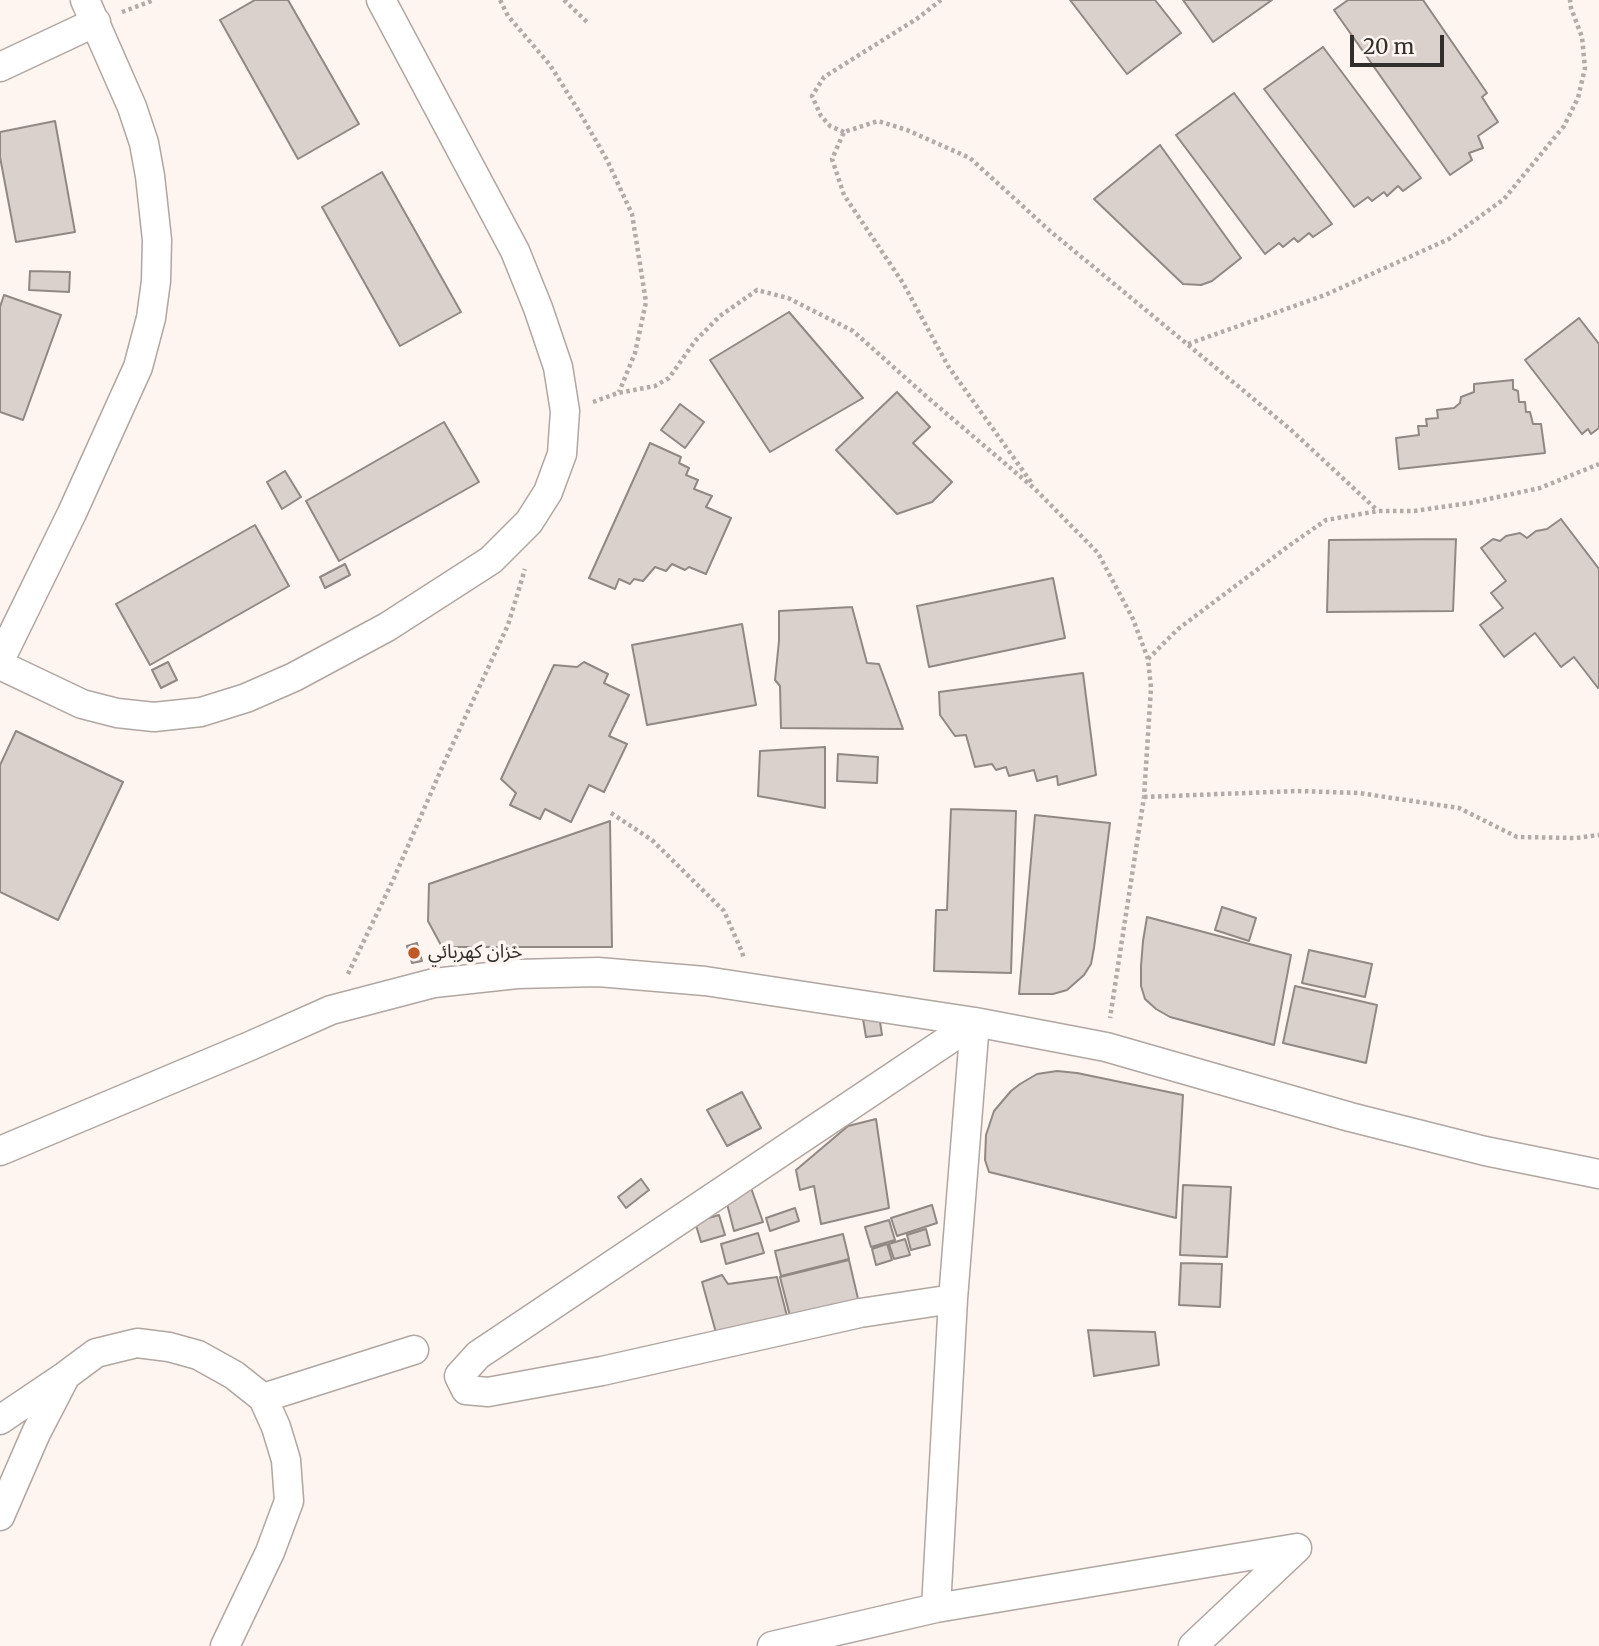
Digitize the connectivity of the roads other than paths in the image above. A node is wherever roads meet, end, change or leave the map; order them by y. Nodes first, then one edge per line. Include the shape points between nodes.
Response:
1 (381, 0) edge
2 (90, 11) edge
3 (0, 67) edge
4 (0, 660) edge
5 (0, 666) edge
6 (975, 1022) junction
7 (0, 1151) edge
8 (1599, 1174) edge
9 (953, 1299) junction
10 (414, 1350) dead end
11 (65, 1376) junction
12 (263, 1398) junction
13 (0, 1420) edge
14 (0, 1516) edge
15 (936, 1608) junction
16 (225, 1646) edge
17 (772, 1646) edge
18 (1193, 1646) edge

1 - 5 street via 515,251 538,308 558,367 565,411 562,454 548,492 529,522 491,560 387,627 246,698 201,712 154,717 117,713 82,704
2 - 3 street
2 - 4 street via 144,143 157,240 151,318 138,367
6 - 7 street via 705,981 598,972 434,983 331,1010
6 - 8 street via 1105,1047 1350,1117
6 - 9 street
6 - 9 street via 478,1355 459,1376 466,1390 488,1392 860,1313
9 - 15 street
10 - 12 street
11 - 12 street via 96,1353 137,1343 198,1355
11 - 13 street
11 - 14 street
12 - 16 street via 286,1461 289,1501
15 - 17 street
15 - 18 street via 1297,1548

